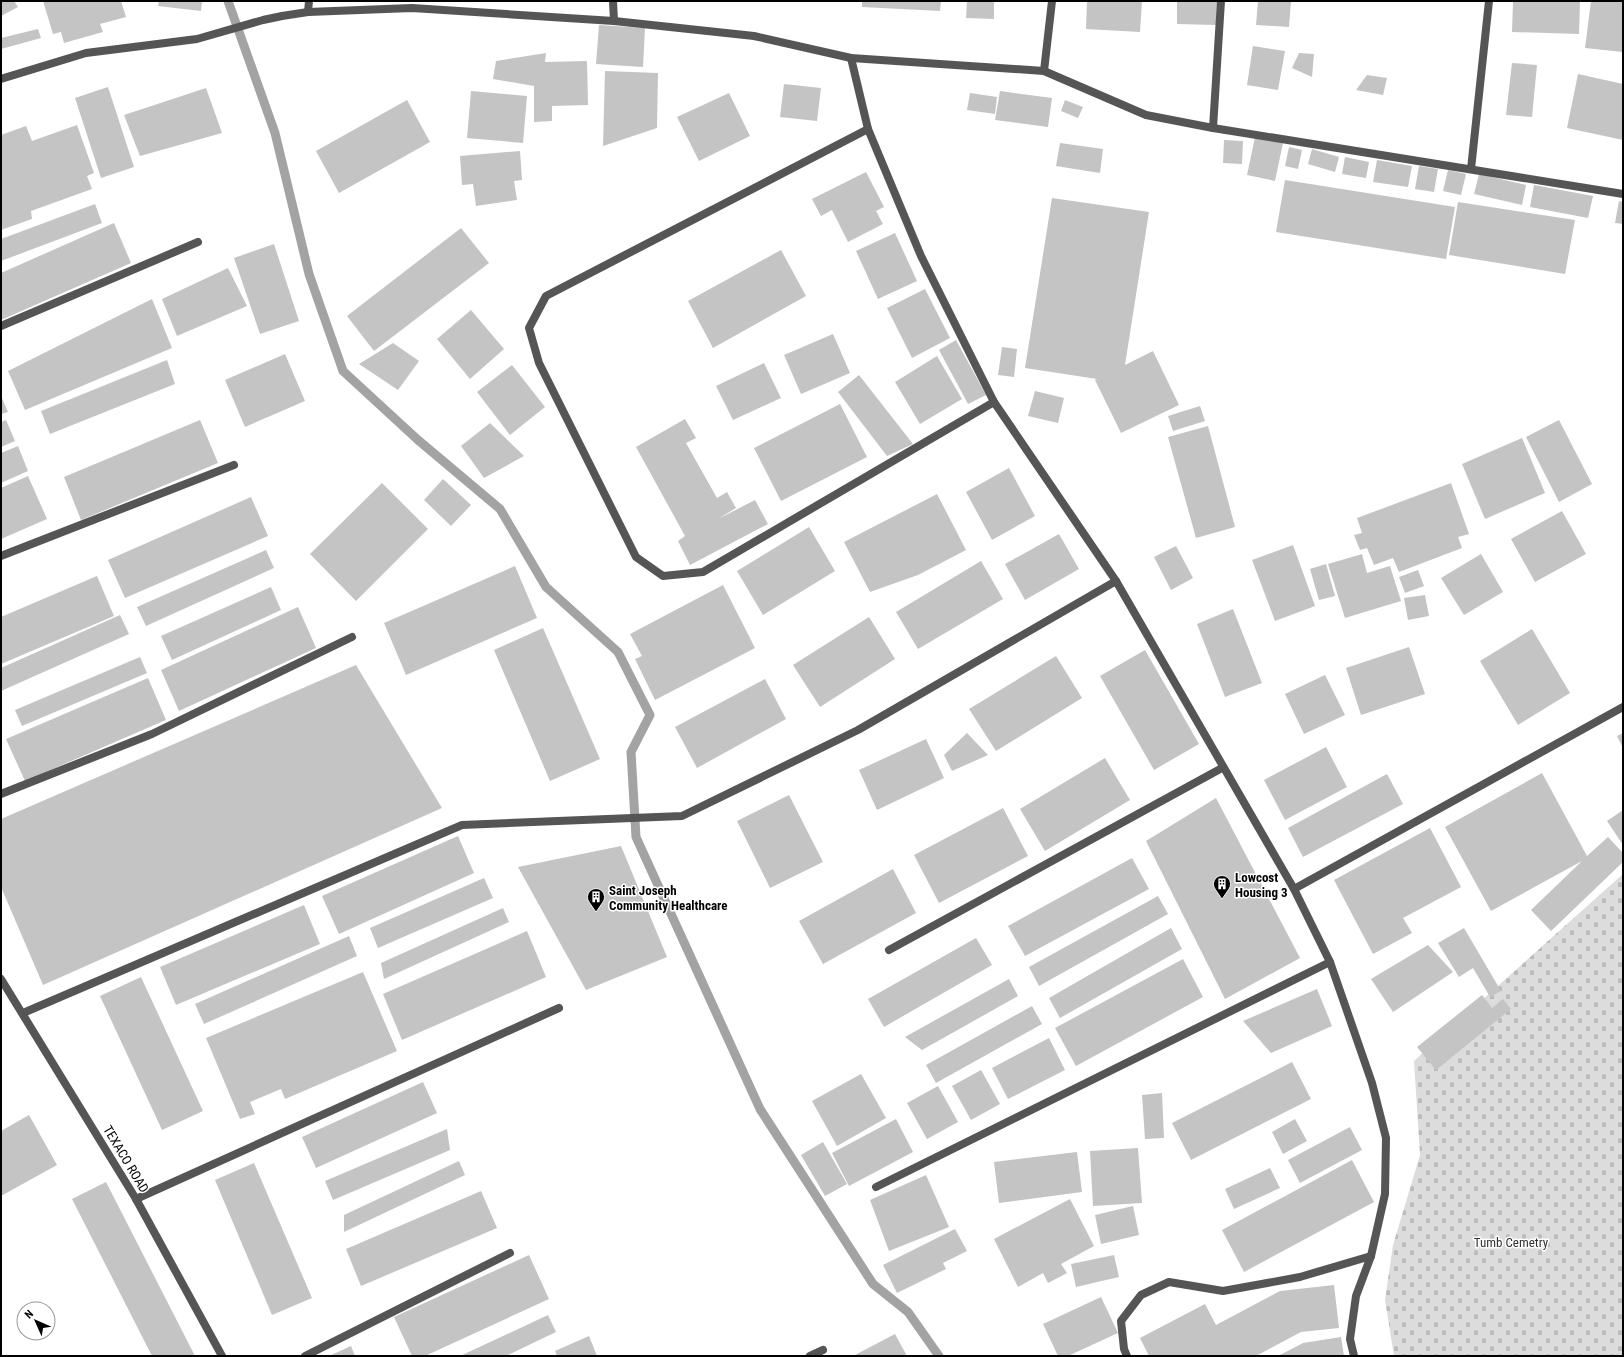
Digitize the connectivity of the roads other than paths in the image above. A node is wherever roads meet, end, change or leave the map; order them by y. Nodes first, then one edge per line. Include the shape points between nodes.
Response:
1 (309, 1) edge
2 (613, 1) edge
3 (1052, 1) edge
4 (1221, 1) edge
5 (1489, 1) edge
6 (308, 12) junction
7 (614, 21) junction
8 (851, 58) junction
9 (1044, 71) junction
10 (1, 79) edge
11 (1213, 128) junction
12 (868, 129) junction
13 (1471, 169) junction
14 (1623, 194) edge
15 (198, 242) dead end
16 (1, 326) edge
17 (994, 402) junction
18 (234, 465) dead end
19 (1, 556) edge
20 (1116, 581) junction
21 (352, 637) dead end
22 (1623, 706) edge
23 (1222, 768) junction
24 (1, 794) edge
25 (1294, 889) junction
26 (890, 950) dead end
27 (1330, 962) junction
28 (1, 979) edge
29 (559, 1008) dead end
30 (23, 1013) junction
31 (876, 1187) dead end
32 (136, 1199) junction
33 (510, 1253) dead end
34 (1372, 1256) junction
35 (823, 1350) dead end
36 (222, 1356) edge
37 (305, 1356) edge
38 (810, 1356) edge
39 (1127, 1356) edge
40 (1354, 1356) edge

1 - 6 street
2 - 7 street
3 - 9 street
4 - 11 street
5 - 13 street
6 - 7 street via 412,8
6 - 10 street via 263,20 197,39 86,53
7 - 8 street via 754,36
8 - 9 street
8 - 12 street
9 - 11 street via 1146,115
11 - 13 street
12 - 17 street via 921,256
12 - 17 street via 546,296 529,328 539,363 636,557 663,576 703,572
13 - 14 street
15 - 16 street
17 - 20 street
18 - 19 street
20 - 23 street
20 - 30 street via 858,730 682,816 462,825
21 - 24 street via 152,734
22 - 25 street
23 - 25 street
23 - 26 street
25 - 27 street
27 - 31 street
27 - 34 street via 1372,1083 1386,1138 1385,1194
28 - 30 street, TEXACO ROAD
29 - 32 street
30 - 32 street, TEXACO ROAD
32 - 36 street, TEXACO ROAD
33 - 37 street
34 - 39 street via 1300,1278 1223,1291 1169,1282 1141,1295 1121,1321
34 - 40 street via 1356,1296 1350,1339
35 - 38 street

